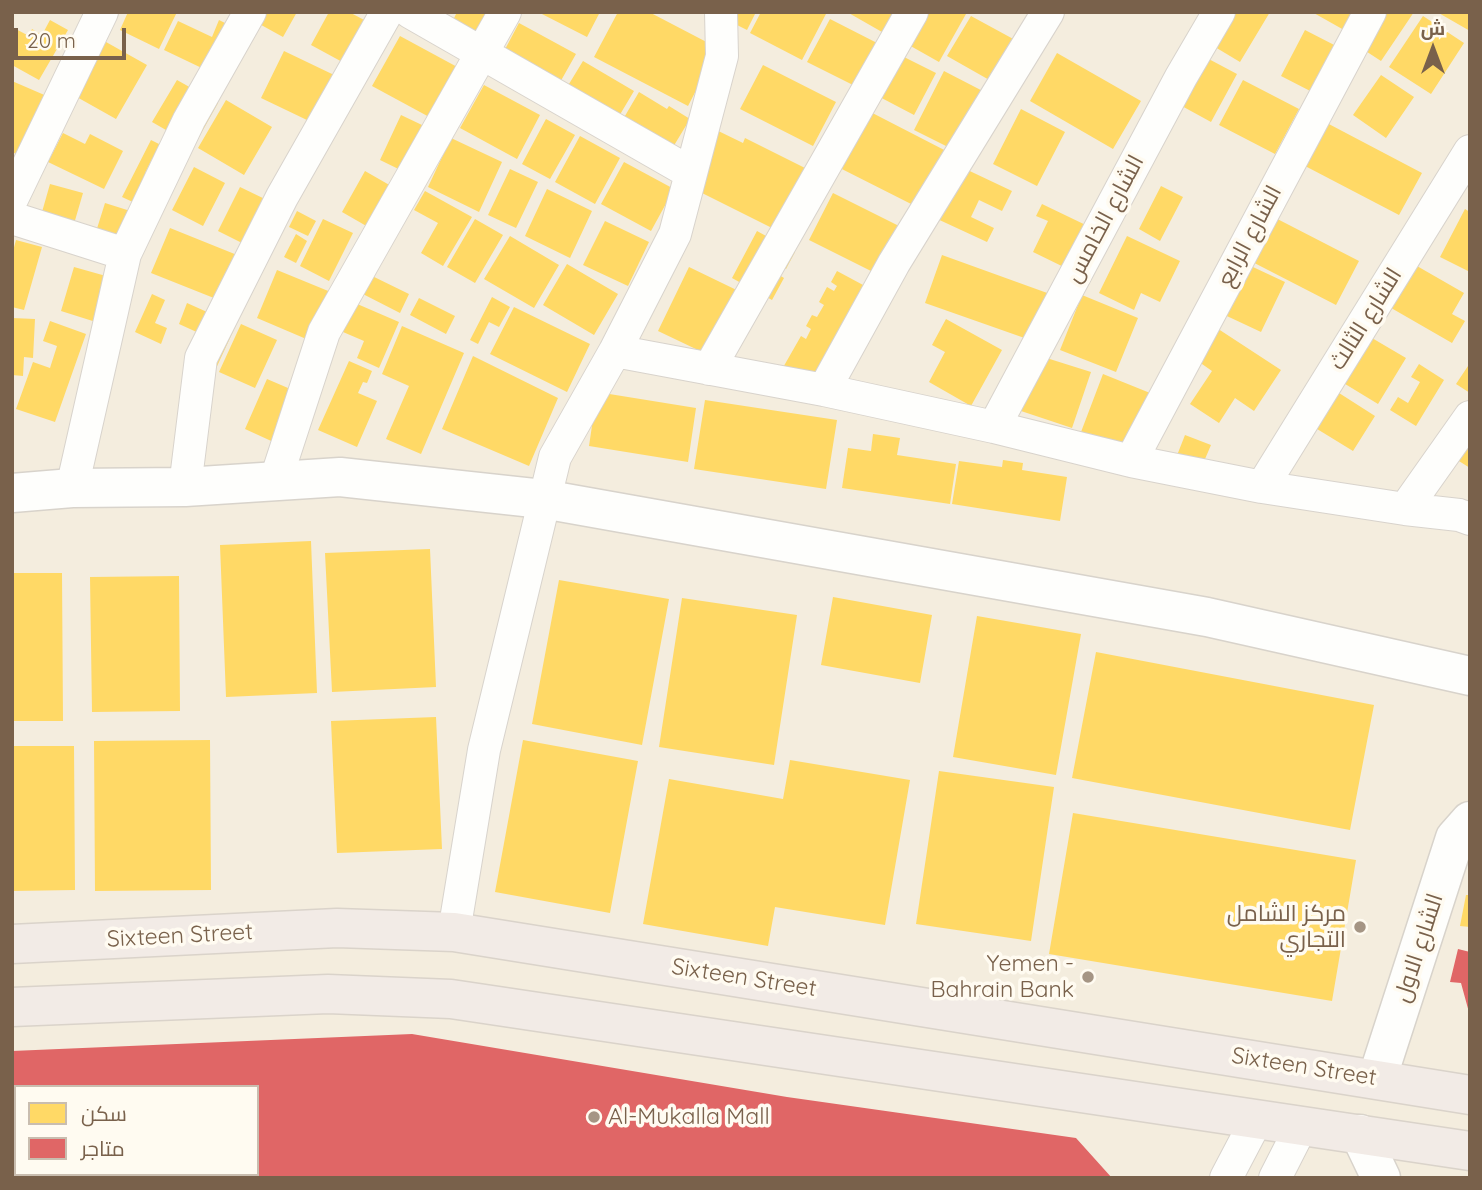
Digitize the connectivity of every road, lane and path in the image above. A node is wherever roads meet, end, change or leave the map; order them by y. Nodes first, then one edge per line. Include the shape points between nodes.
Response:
1 (103, 12) edge
2 (250, 12) edge
3 (387, 12) edge
4 (410, 12) edge
5 (505, 12) edge
6 (720, 12) edge
7 (912, 12) edge
8 (1048, 12) edge
9 (1219, 12) edge
10 (1370, 12) edge
11 (481, 54) junction
12 (1470, 151) edge
13 (691, 173) junction
14 (12, 199) edge
15 (12, 218) edge
16 (125, 254) junction
17 (615, 351) junction
18 (709, 369) junction
19 (824, 390) junction
20 (1470, 417) edge
21 (994, 427) junction
22 (1131, 461) junction
23 (275, 482) junction
24 (1262, 486) junction
25 (185, 487) junction
26 (72, 488) junction
27 (12, 493) edge
28 (543, 499) junction
29 (1405, 509) junction
30 (1470, 519) edge
31 (1470, 676) edge
32 (1465, 833) edge
33 (454, 932) junction
34 (12, 944) edge
35 (12, 1007) edge
36 (1377, 1079) junction
37 (1470, 1095) edge
38 (1257, 1119) junction
39 (1301, 1125) junction
40 (1360, 1134) junction
41 (1470, 1151) edge
42 (1226, 1178) edge
43 (1275, 1178) edge
44 (1381, 1178) edge

1 - 14 street
2 - 16 street via 189,120
3 - 25 street via 282,197 201,358
4 - 11 street
5 - 11 street
6 - 13 street via 722,56
7 - 18 street
8 - 19 street via 894,263
9 - 21 street, الشارع الخامس
10 - 22 street, الشارع الرابع
11 - 13 street
11 - 23 street via 324,332
12 - 24 street, الشارع الثالث
13 - 17 street via 675,234
15 - 16 street
16 - 26 street
17 - 18 street
17 - 28 street via 555,457
18 - 19 street
19 - 21 street
20 - 29 street
21 - 22 street
22 - 24 street
23 - 25 street
23 - 28 street via 340,477
24 - 29 street
25 - 26 street
26 - 27 street
28 - 31 street via 1207,617
28 - 33 street via 484,750
29 - 30 street
32 - 36 street, الشارع الاول
33 - 34 highway, Sixteen Street via 337,929
33 - 36 highway, Sixteen Street
35 - 38 highway via 328,994 451,999
36 - 37 highway, Sixteen Street
38 - 39 highway
38 - 42 street
39 - 40 highway
39 - 43 street
40 - 41 highway
40 - 44 street

